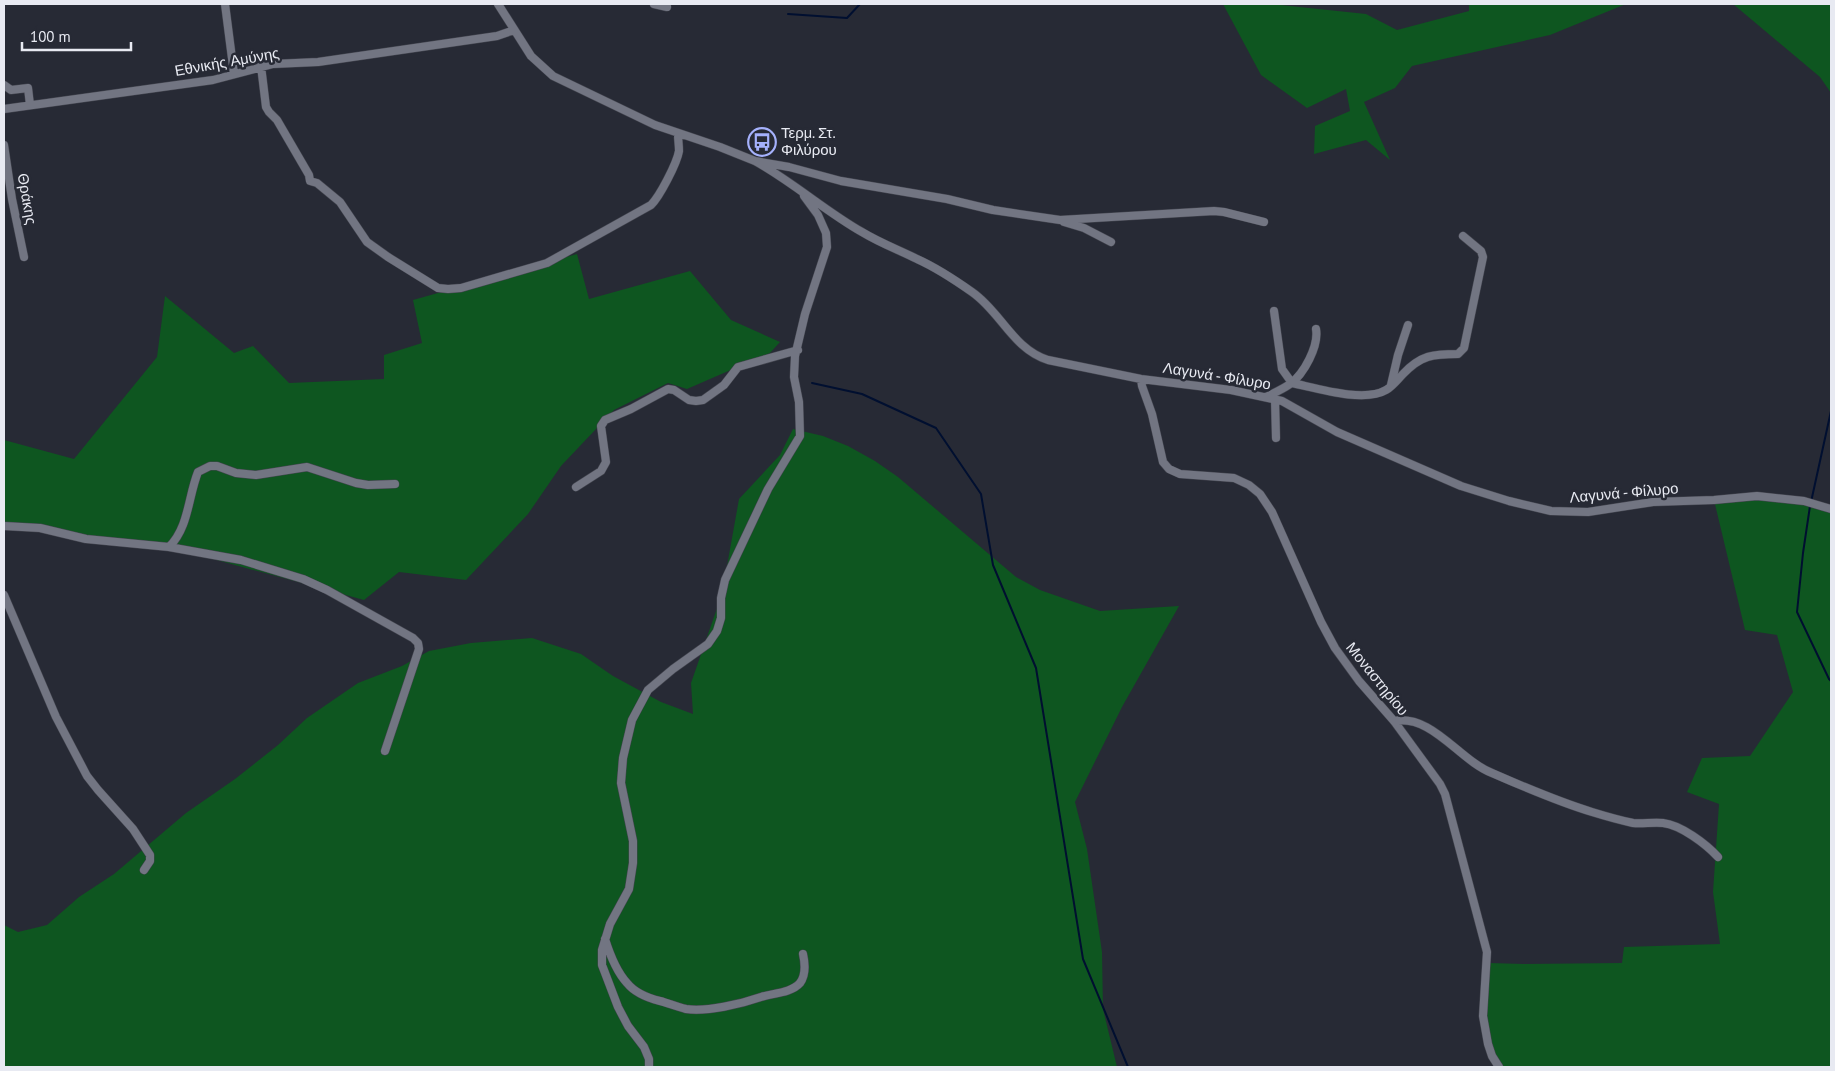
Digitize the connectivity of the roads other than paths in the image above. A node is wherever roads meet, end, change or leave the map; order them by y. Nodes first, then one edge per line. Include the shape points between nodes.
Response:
1 (225, 4) edge
2 (498, 4) edge
3 (654, 4) edge
4 (667, 7) dead end
5 (514, 30) junction
6 (262, 66) junction
7 (234, 74) junction
8 (4, 85) edge
9 (30, 105) junction
10 (4, 109) edge
11 (678, 134) junction
12 (4, 145) edge
13 (755, 161) junction
14 (800, 190) junction
15 (1060, 220) junction
16 (1264, 222) dead end
17 (1463, 236) dead end
18 (1111, 242) dead end
19 (24, 257) dead end
20 (1274, 310) dead end
21 (1408, 326) dead end
22 (1316, 329) dead end
23 (798, 350) junction
24 (1141, 379) junction
25 (1292, 383) junction
26 (1390, 387) junction
27 (1266, 397) junction
28 (1275, 399) junction
29 (1276, 438) dead end
30 (395, 484) dead end
31 (576, 487) dead end
32 (1831, 509) edge
33 (4, 526) edge
34 (169, 547) junction
35 (4, 595) edge
36 (1394, 721) junction
37 (385, 751) dead end
38 (1718, 857) dead end
39 (144, 870) dead end
40 (605, 939) junction
41 (803, 954) dead end
42 (649, 1067) edge
43 (1499, 1067) edge

1 - 7 street
2 - 5 street
3 - 4 street
5 - 6 street, Εθνικής Αμύνης via 496,36 377,55
5 - 11 street via 535,60 553,76
6 - 7 street, Εθνικής Αμύνης
6 - 11 street via 266,107 280,125 310,181 340,202 367,242 438,288 461,288 547,263 651,205 657,200 676,160
7 - 9 street, Εθνικής Αμύνης via 213,80
8 - 9 street via 11,90 28,88
9 - 10 street, Εθνικής Αμύνης
11 - 13 street
12 - 19 street, Θράκης
13 - 14 street, Λαγυνά - Φίλυρο
13 - 15 street via 841,181
14 - 23 street via 818,216 826,233 827,247 805,314
14 - 24 street, Λαγυνά - Φίλυρο via 864,234 937,269 973,293 990,307 1017,340 1036,355
15 - 16 street via 1214,212
15 - 18 street
17 - 26 street via 1481,251 1483,257 1464,348 1458,354 1419,359
20 - 25 street via 1282,369
21 - 26 street
22 - 25 street via 1312,355
23 - 31 street via 738,368 703,400 689,400 668,389 605,420 601,426 606,462 597,474
23 - 40 street via 794,377 800,436 768,489 725,580 717,631 708,644 648,690 632,720 621,783 633,841 633,863 629,889
24 - 27 street, Λαγυνά - Φίλυρο
24 - 36 street, Μοναστηρίου via 1164,465 1180,474 1234,478 1260,494 1278,525 1326,634 1359,681
25 - 26 street via 1357,395 1386,391
25 - 27 street
27 - 28 street, Λαγυνά - Φίλυρο
28 - 29 street
28 - 32 street, Λαγυνά - Φίλυρο via 1292,405 1345,436 1461,486 1551,512 1588,512 1653,502 1747,496 1769,496
30 - 34 street via 356,483 308,467 256,475 210,466 198,472 183,529
33 - 34 street via 40,528 86,539
34 - 37 street via 241,560 303,580 350,601 413,638 419,649
35 - 39 street via 56,718 87,776 133,829 150,855
36 - 38 street via 1407,720 1424,725 1483,770 1591,812 1634,823 1671,825
36 - 43 street, Μοναστηρίου via 1445,794 1487,952 1483,1016 1488,1044
40 - 41 street via 610,956 627,983 637,992 686,1009 728,1005 788,991 803,978
40 - 42 street via 602,965 609,988 628,1026 644,1048

